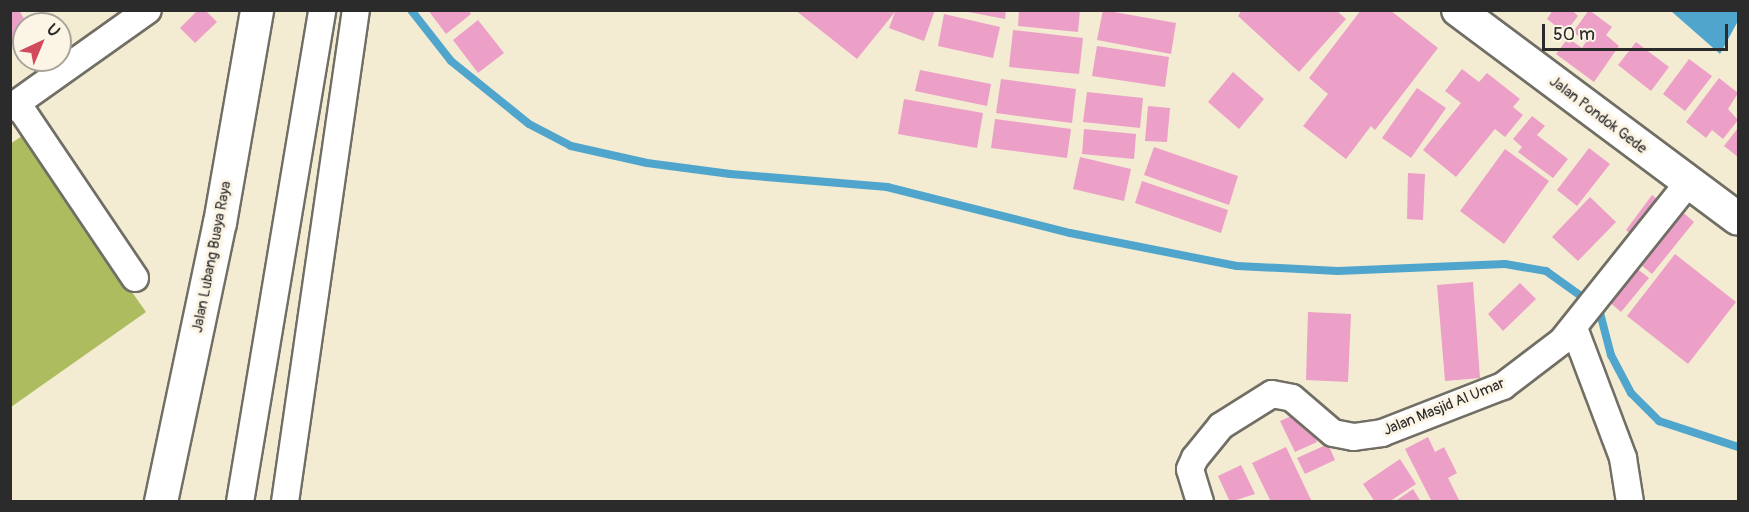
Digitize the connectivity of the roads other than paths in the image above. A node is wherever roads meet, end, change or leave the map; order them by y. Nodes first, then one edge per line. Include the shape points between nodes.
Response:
1 (148, 10) edge
2 (257, 10) edge
3 (322, 10) edge
4 (356, 10) edge
5 (1458, 10) edge
6 (14, 106) edge
7 (1689, 182) junction
8 (1737, 214) edge
9 (135, 278) dead end
10 (1581, 320) junction
11 (161, 501) edge
12 (240, 501) edge
13 (285, 501) edge
14 (1200, 501) edge
15 (1630, 501) edge

1 - 6 street
2 - 11 main road, Jalan Lubang Buaya Raya via 220,223
3 - 12 street
4 - 13 street
5 - 7 main road, Jalan Pondok Gede
6 - 9 street
7 - 8 main road, Jalan Pondok Gede
7 - 10 street, Jalan Masjid Al Umar
10 - 14 street, Jalan Masjid Al Umar via 1545,356 1503,386 1382,433 1354,438 1333,434 1292,398 1272,394 1221,426 1196,458 1190,468
10 - 15 street via 1623,459

